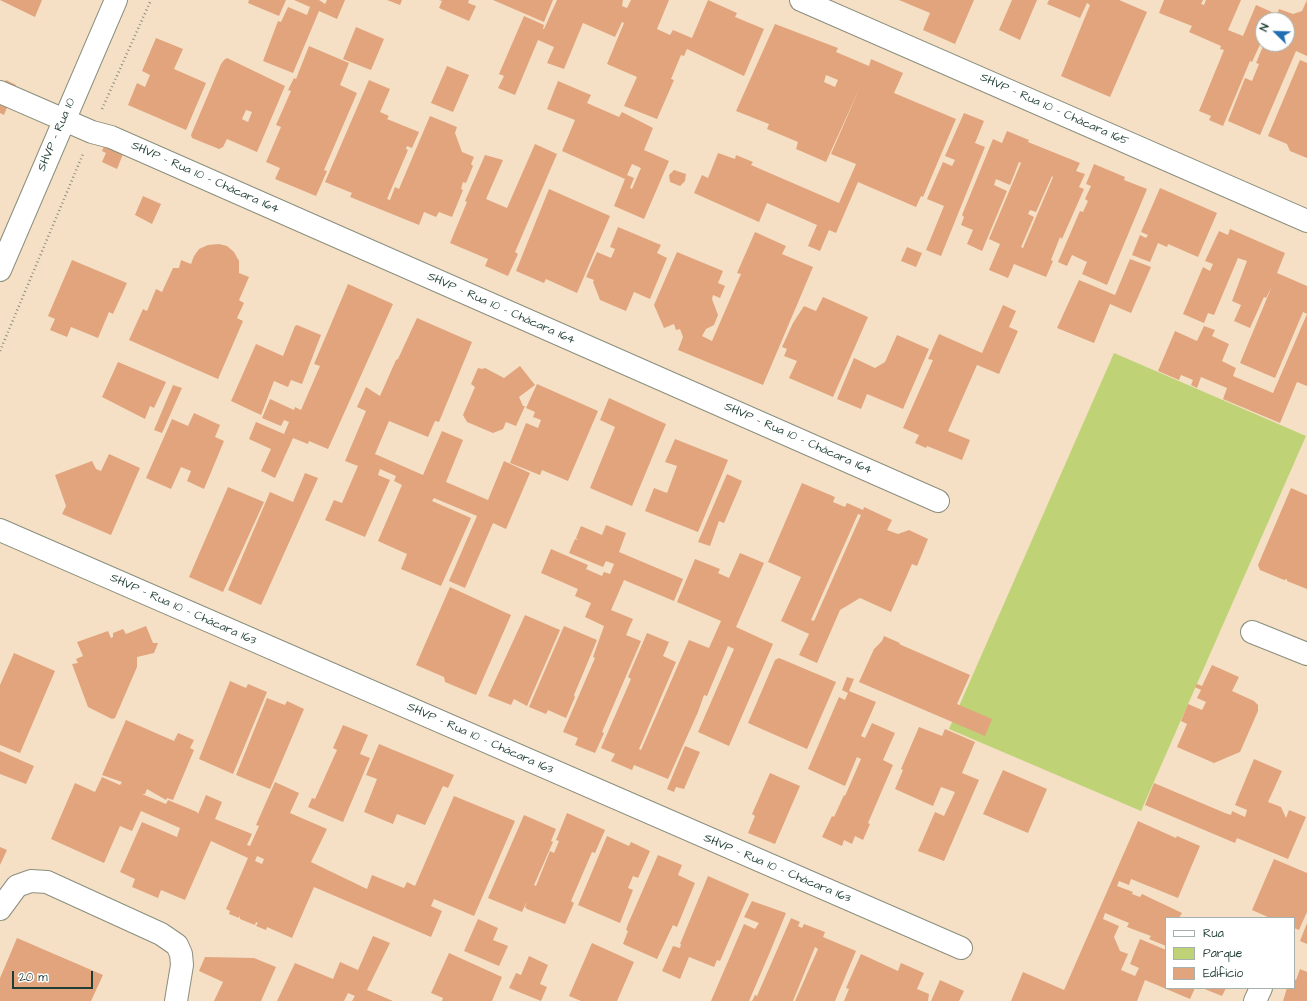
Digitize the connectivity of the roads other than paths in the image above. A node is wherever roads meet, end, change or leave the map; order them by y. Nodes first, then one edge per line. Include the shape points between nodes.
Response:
1 (116, 0) edge
2 (801, 0) edge
3 (0, 92) edge
4 (64, 120) junction
5 (1307, 221) edge
6 (0, 270) edge
7 (938, 501) dead end
8 (0, 530) edge
9 (1252, 632) dead end
10 (1307, 654) edge
11 (0, 909) edge
12 (961, 948) dead end
13 (1261, 989) edge
14 (176, 1001) edge
15 (1255, 1001) edge

1 - 4 street, SHVP - Rua 10
2 - 5 street, SHVP - Rua 10 - Chácara 165
3 - 4 street, SHVP - Rua 10 - Chácara 164
4 - 6 street, SHVP - Rua 10
4 - 7 street, SHVP - Rua 10 - Chácara 164 via 111,137
8 - 12 street, SHVP - Rua 10 - Chácara 163
9 - 10 street
11 - 14 street via 17,886 32,880 47,882 160,934 177,946 181,954 182,965
13 - 15 street

